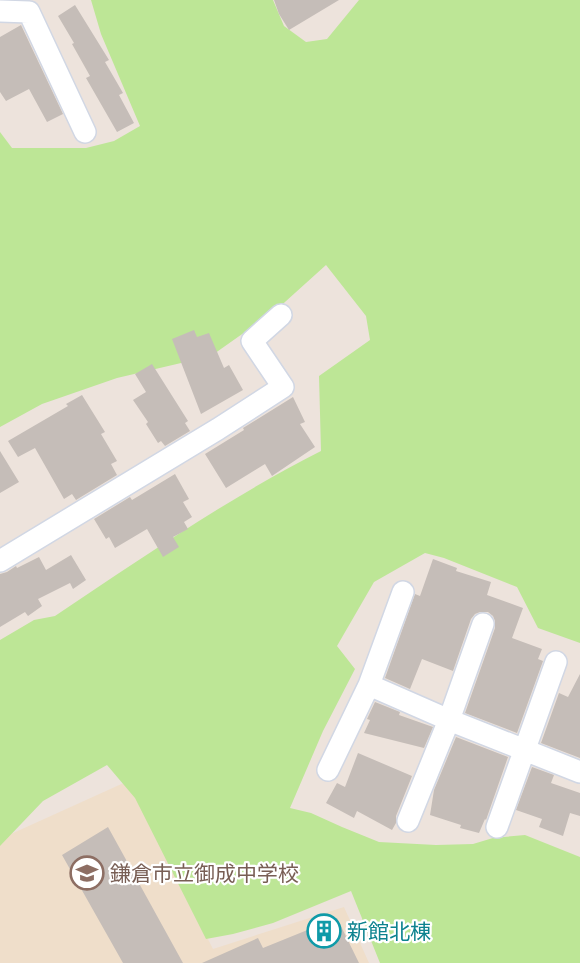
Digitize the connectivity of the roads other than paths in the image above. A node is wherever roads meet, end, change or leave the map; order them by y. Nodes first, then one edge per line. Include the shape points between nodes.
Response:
1 (0, 11) edge
2 (85, 132) dead end
3 (280, 315) dead end
4 (0, 561) edge
5 (403, 592) dead end
6 (483, 624) dead end
7 (556, 662) dead end
8 (369, 685) junction
9 (449, 720) junction
10 (525, 750) junction
11 (328, 770) dead end
12 (580, 772) edge
13 (408, 821) dead end
14 (497, 827) dead end

1 - 2 street via 29,12
3 - 4 street via 252,341 283,387
5 - 8 street
6 - 9 street
7 - 10 street
8 - 9 street
8 - 11 street
9 - 10 street
9 - 13 street
10 - 12 street
10 - 14 street

